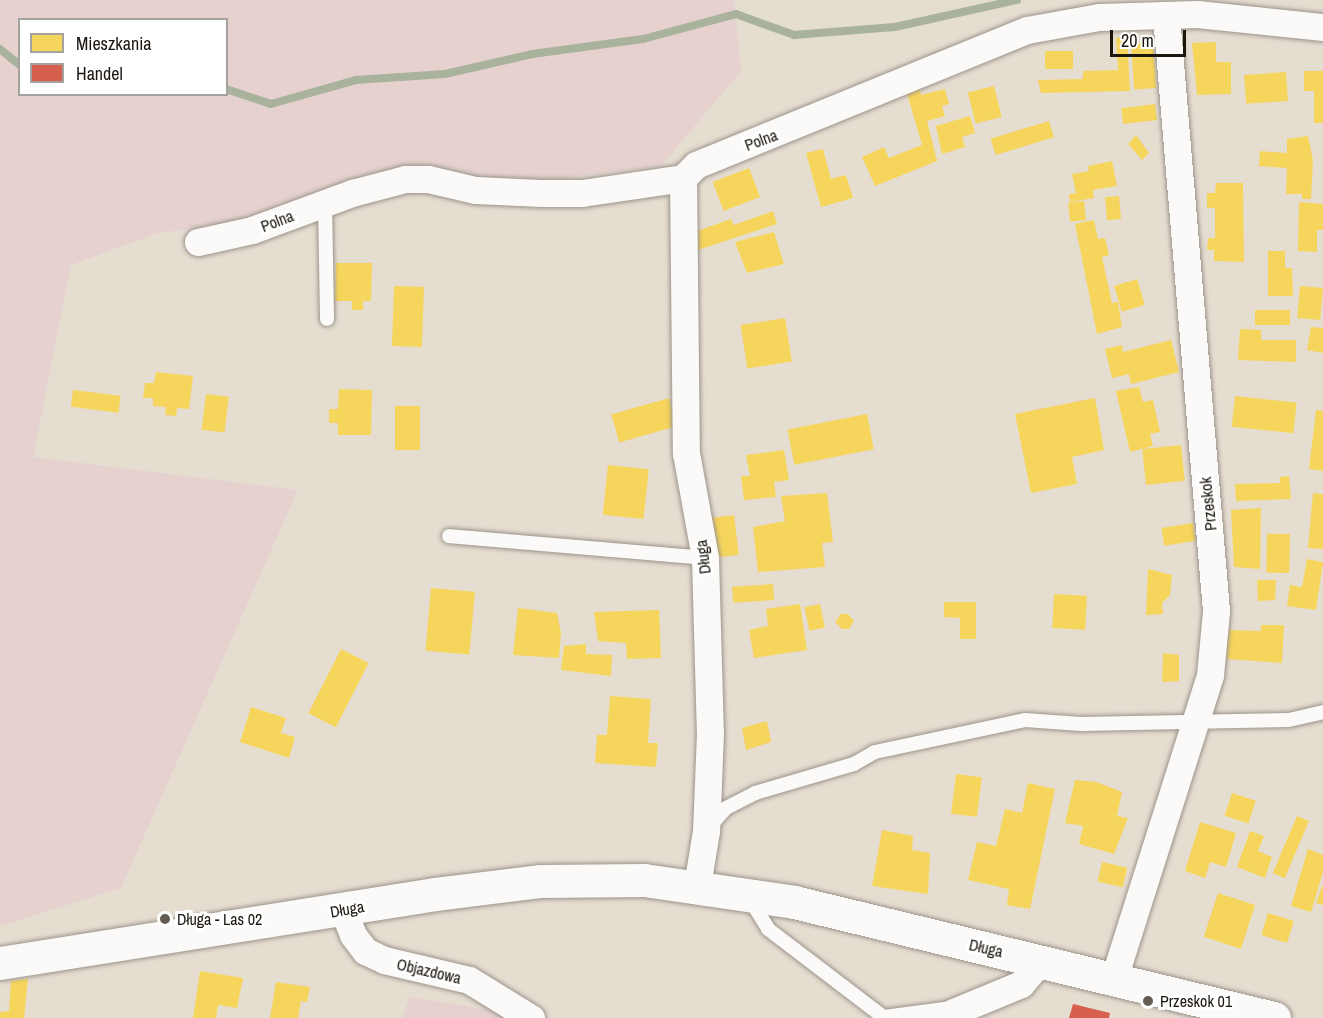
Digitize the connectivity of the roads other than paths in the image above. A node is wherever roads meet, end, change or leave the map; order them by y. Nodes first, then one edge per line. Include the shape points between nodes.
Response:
1 (1196, 7) edge
2 (1166, 16) junction
3 (1323, 27) edge
4 (683, 178) junction
5 (325, 203) junction
6 (198, 242) dead end
7 (327, 320) dead end
8 (449, 536) dead end
9 (705, 558) junction
10 (1323, 711) edge
11 (1195, 720) junction
12 (706, 831) junction
13 (697, 886) junction
14 (746, 894) junction
15 (343, 910) junction
16 (1040, 961) junction
17 (0, 963) edge
18 (1114, 978) junction
19 (948, 1013) edge
20 (531, 1018) edge
21 (884, 1018) edge
22 (1274, 1018) edge

1 - 2 street, Polna
1 - 3 street, Polna
2 - 4 street, Polna via 1098,17 1027,30 696,165
2 - 11 street, Przeskok via 1216,611 1210,675
4 - 5 street, Polna via 612,190 541,194 475,190 428,179 405,179
4 - 9 street, Długa via 686,453
5 - 6 street, Polna via 252,230
5 - 7 lane
8 - 9 lane
9 - 12 street, Długa via 710,733
10 - 11 lane via 1289,720
11 - 12 lane via 1081,724 1025,720 896,747 755,794 726,808
11 - 18 street, Przeskok
12 - 13 street, Długa
13 - 14 street, Długa
13 - 15 street, Długa via 644,880 541,881
14 - 16 street, Długa
14 - 21 lane via 768,929
15 - 17 street, Długa
15 - 20 street, Objazdowa via 365,951 384,960 469,980
16 - 18 street, Długa
16 - 19 street via 1021,984
18 - 22 street, Długa
19 - 21 lane

